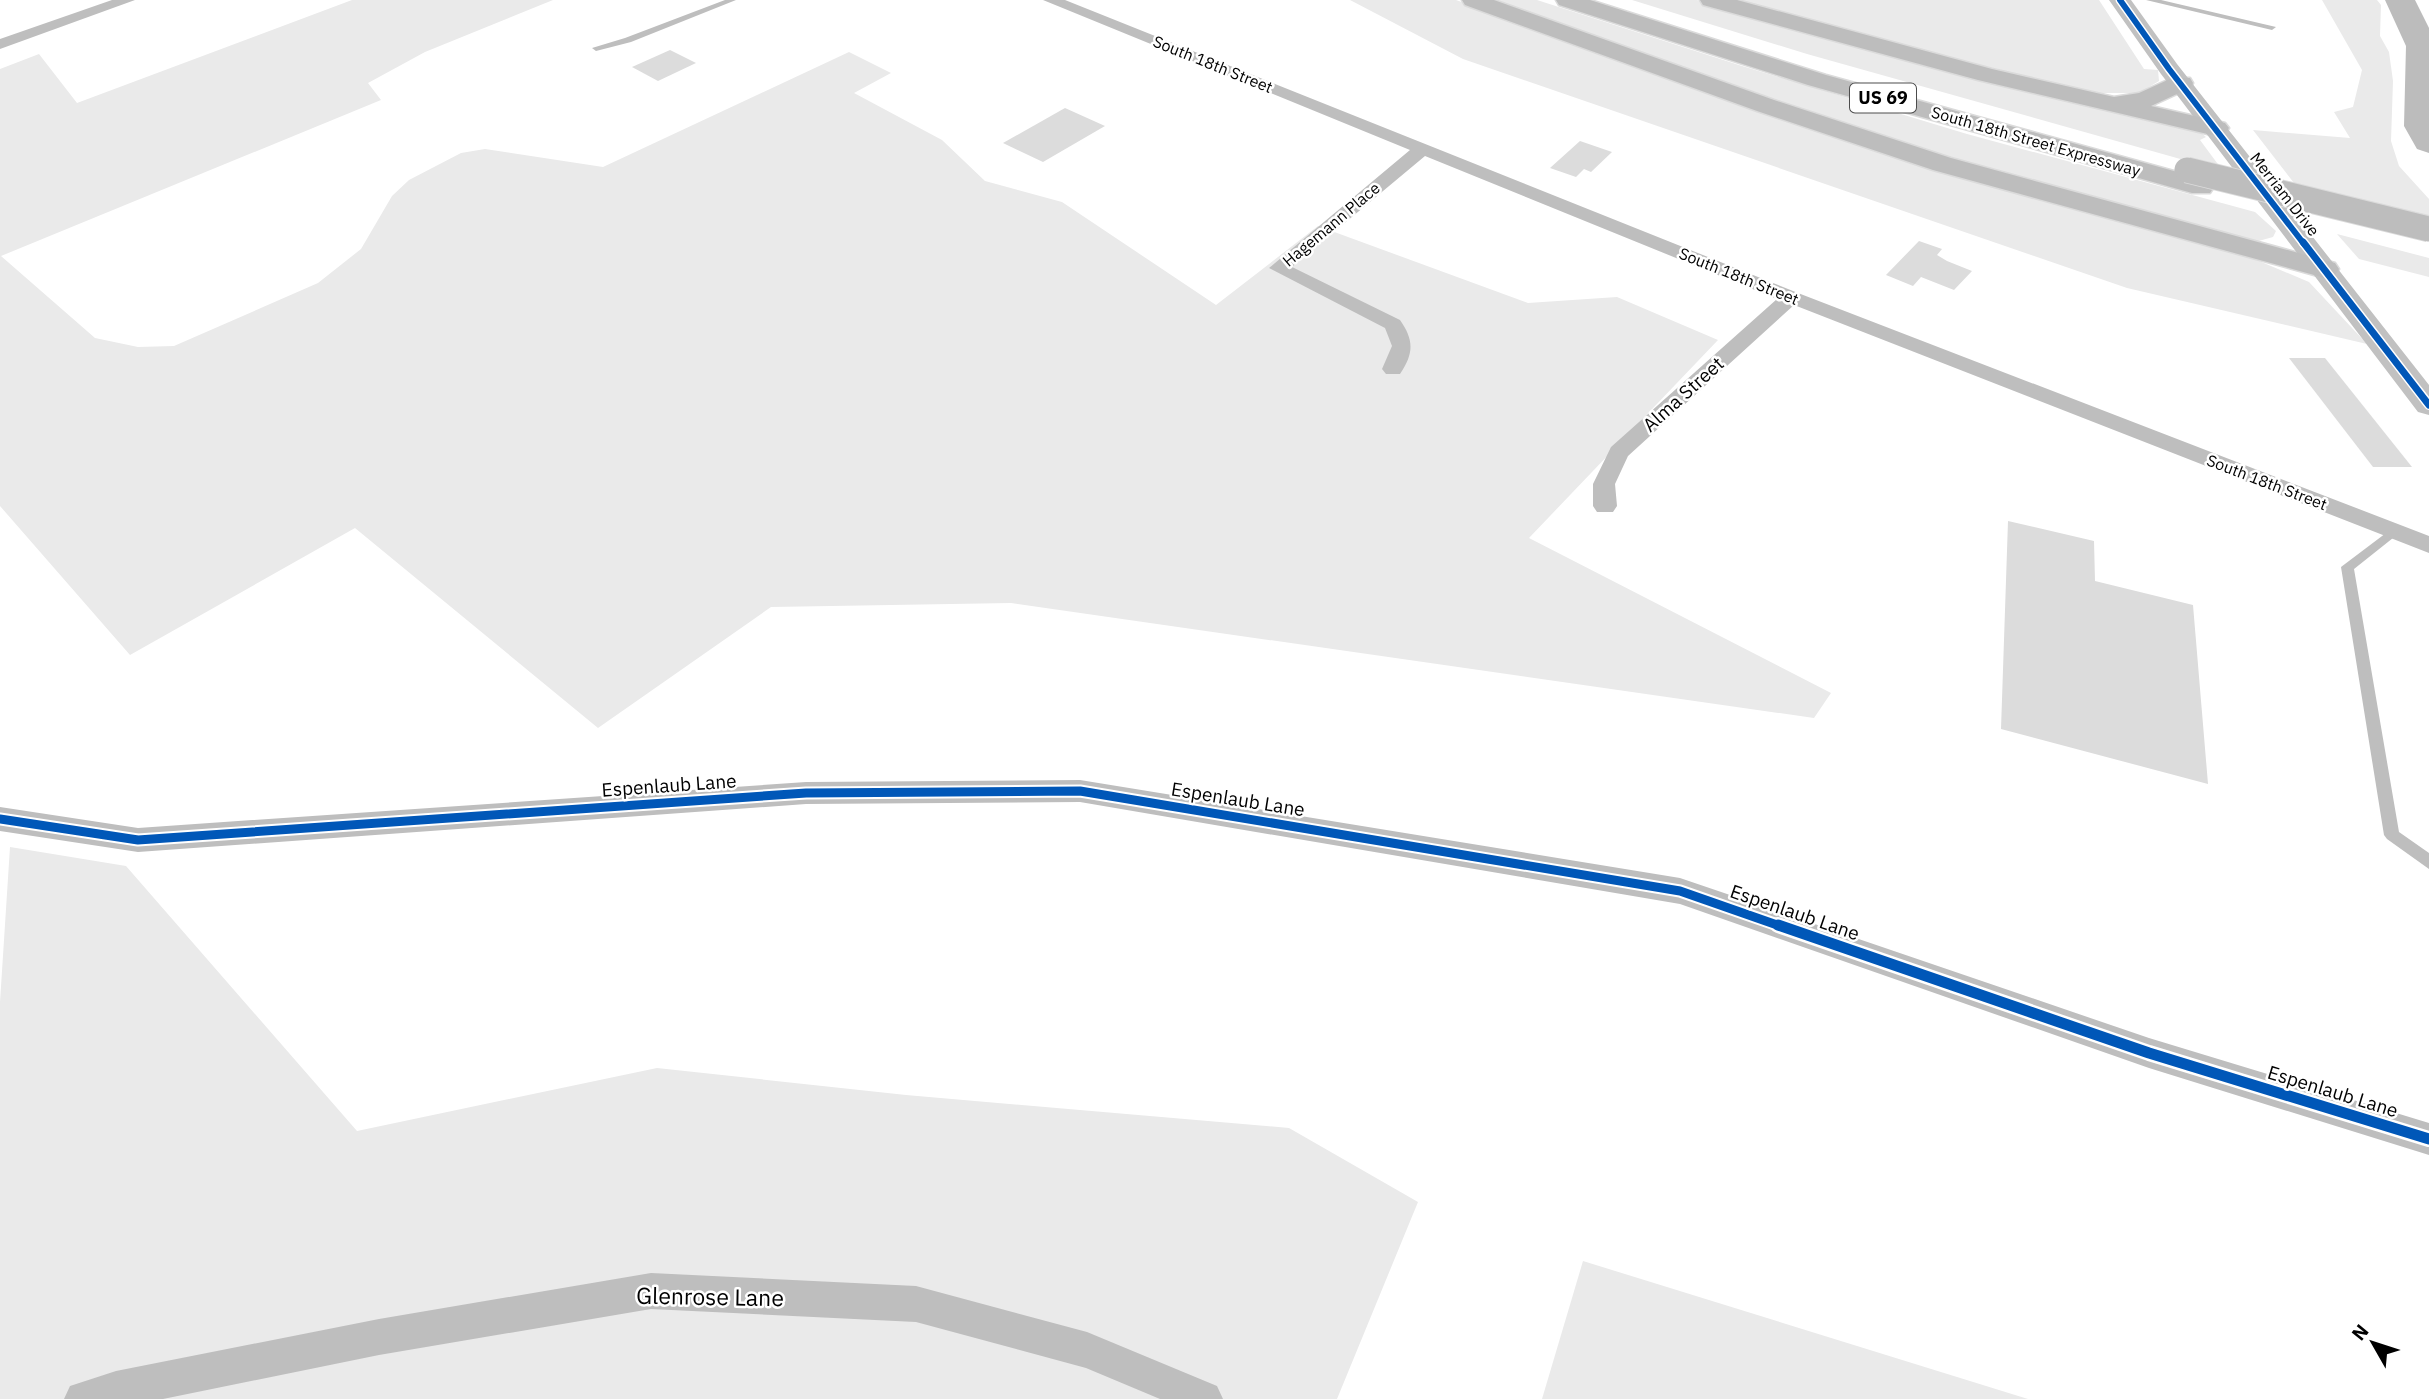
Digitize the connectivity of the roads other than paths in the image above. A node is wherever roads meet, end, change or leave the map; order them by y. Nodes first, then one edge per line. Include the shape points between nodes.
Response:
1 (127, 0) edge
2 (732, 0) edge
3 (1051, 0) edge
4 (1473, 0) edge
5 (1567, 0) edge
6 (1609, 0) edge
7 (1711, 0) edge
8 (2120, 0) edge
9 (2150, 0) edge
10 (2272, 27) dead end
11 (0, 44) edge
12 (596, 48) dead end
13 (2181, 83) junction
14 (2112, 104) junction
15 (2216, 128) junction
16 (1424, 148) junction
17 (2194, 178) junction
18 (2429, 229) edge
19 (2429, 244) edge
20 (2325, 268) junction
21 (1791, 297) junction
22 (1393, 369) dead end
23 (2429, 405) edge
24 (1605, 506) dead end
25 (2394, 531) junction
26 (2429, 545) edge
27 (0, 819) edge
28 (2429, 862) edge
29 (2429, 1139) edge
30 (83, 1399) edge
31 (1204, 1399) edge

1 - 11 street
2 - 12 lane
3 - 16 street, South 18th Street
4 - 20 highway via 1942,164
5 - 17 highway, South 18th Street Expressway / US 69 via 1817,80
6 - 17 highway, South 18th Street Expressway / US 69
7 - 14 highway via 1961,69
8 - 13 main road, Merriam Drive
9 - 10 lane
13 - 14 highway via 2144,100
13 - 15 main road, Merriam Drive
14 - 15 highway
15 - 20 main road, Merriam Drive
16 - 21 street, South 18th Street
16 - 22 street, Hagemann Place via 1279,268 1393,324 1404,341
17 - 18 highway, South 18th Street Expressway / US 69, bridge
17 - 19 highway, South 18th Street Expressway / US 69
20 - 23 main road, Merriam Drive
21 - 24 street, Alma Street via 1619,452 1604,484
21 - 25 street, South 18th Street
25 - 26 street, South 18th Street
25 - 28 lane via 2347,567 2392,835
27 - 29 street, Espenlaub Lane via 138,840 806,793 1080,792 1680,891 2149,1053
30 - 31 street, Glenrose Lane via 379,1337 651,1291 916,1304 1087,1350

